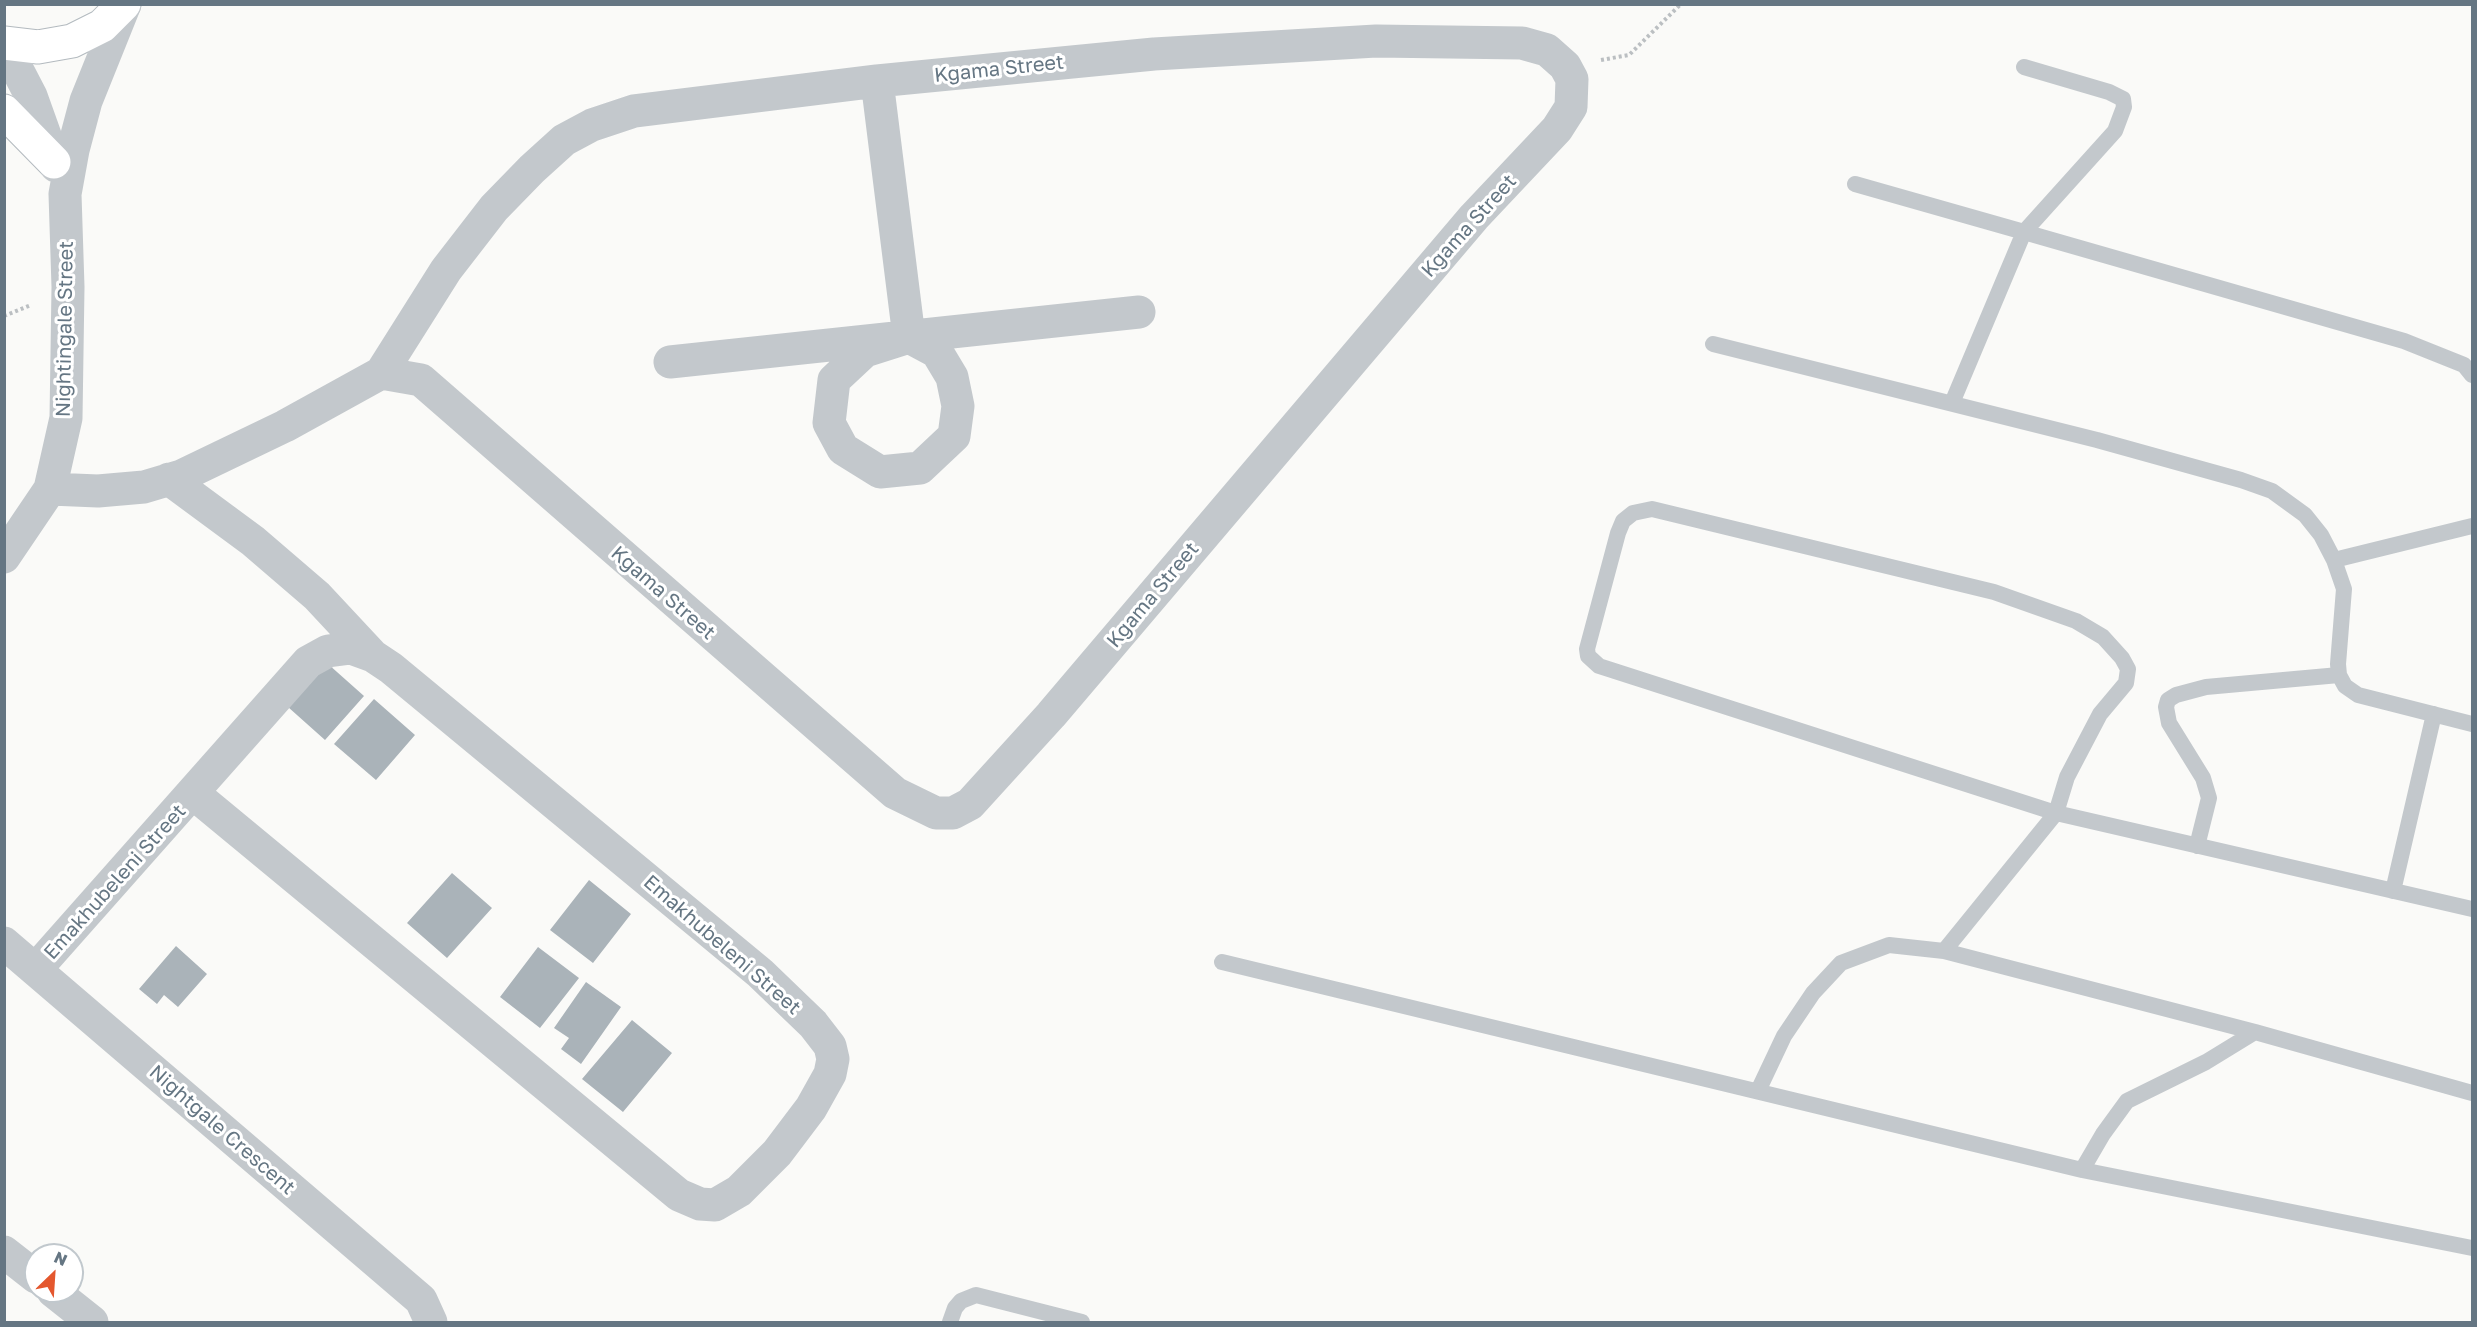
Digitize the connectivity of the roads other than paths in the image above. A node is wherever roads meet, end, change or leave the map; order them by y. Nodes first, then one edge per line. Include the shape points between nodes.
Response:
1 (124, 4) edge
2 (4, 44) edge
3 (2024, 67) dead end
4 (877, 81) junction
5 (4, 111) edge
6 (54, 162) junction
7 (1855, 184) dead end
8 (65, 194) junction
9 (2024, 232) junction
10 (1139, 312) dead end
11 (909, 337) junction
12 (1713, 344) dead end
13 (670, 362) dead end
14 (381, 373) junction
15 (2472, 375) edge
16 (1952, 403) junction
17 (170, 479) junction
18 (50, 489) junction
19 (2472, 526) edge
20 (4, 557) edge
21 (2334, 560) junction
22 (373, 656) junction
23 (2339, 675) junction
24 (2434, 714) junction
25 (2472, 724) edge
26 (194, 794) junction
27 (2056, 813) junction
28 (2197, 846) junction
29 (2393, 891) junction
30 (2472, 909) edge
31 (4, 943) edge
32 (1944, 951) junction
33 (1222, 962) dead end
34 (36, 969) junction
35 (2255, 1032) junction
36 (1758, 1091) junction
37 (2472, 1093) edge
38 (2082, 1170) junction
39 (2472, 1248) edge
40 (4, 1252) edge
41 (24, 1268) edge
42 (68, 1303) edge
43 (92, 1323) edge
44 (431, 1323) edge
45 (950, 1323) edge
46 (1082, 1323) edge

1 - 2 main road via 102,26 72,41 38,47
1 - 8 street, Nightingale Street via 86,101
2 - 6 street, Nightingale Street via 31,96
3 - 9 lane via 2109,92 2123,99 2124,107 2115,131
4 - 11 street
4 - 14 street, Kgama Street via 634,111 592,125 564,140 494,208 446,270
4 - 14 street, Kgama Street via 1154,54 1376,41 1522,43 1547,50 1565,66 1572,78 1572,107 1051,715 970,804 953,813 936,813 895,793 421,380
5 - 6 main road
6 - 8 street, Nightingale Street
7 - 9 lane
8 - 18 street, Nightingale Street via 66,418
9 - 15 lane via 2404,341 2464,365
9 - 16 lane
10 - 11 street
11 - 13 street
12 - 16 lane
14 - 17 street, Kgama Street via 285,426
16 - 21 lane via 2271,491 2305,515
17 - 18 street, Kgama Street via 144,487 99,491
17 - 22 street via 253,541 317,596
18 - 20 street, Nightingale Street
19 - 21 lane
21 - 23 lane via 2344,589
22 - 26 street, Emakhubeleni Street via 345,648 328,651 308,662
22 - 26 street, Emakhubeleni Street via 760,973 830,1046 830,1074 811,1108 777,1153 729,1199 715,1205 700,1204 679,1195
23 - 24 lane via 2345,686 2358,695
23 - 28 lane via 2205,687 2168,700 2169,723 2203,778 2209,798
24 - 25 lane
24 - 29 lane
26 - 34 street, Emakhubeleni Street
27 - 27 lane via 2067,777 2095,725 2126,683 2128,669 2103,637 2076,621 1994,592 1652,510 1634,513 1623,521 1587,649 1588,656 1599,666
27 - 28 lane
27 - 32 lane
28 - 29 lane
29 - 30 lane
31 - 34 street, Nightgale Crescent
32 - 35 lane
32 - 36 lane via 1889,945 1841,963 1813,993 1784,1036
33 - 36 lane
34 - 44 street, Nightgale Crescent via 421,1300
35 - 37 lane
35 - 38 lane via 2206,1062 2127,1101
36 - 38 lane
38 - 39 lane
40 - 41 street
42 - 43 street
45 - 46 lane via 961,1301 976,1296

